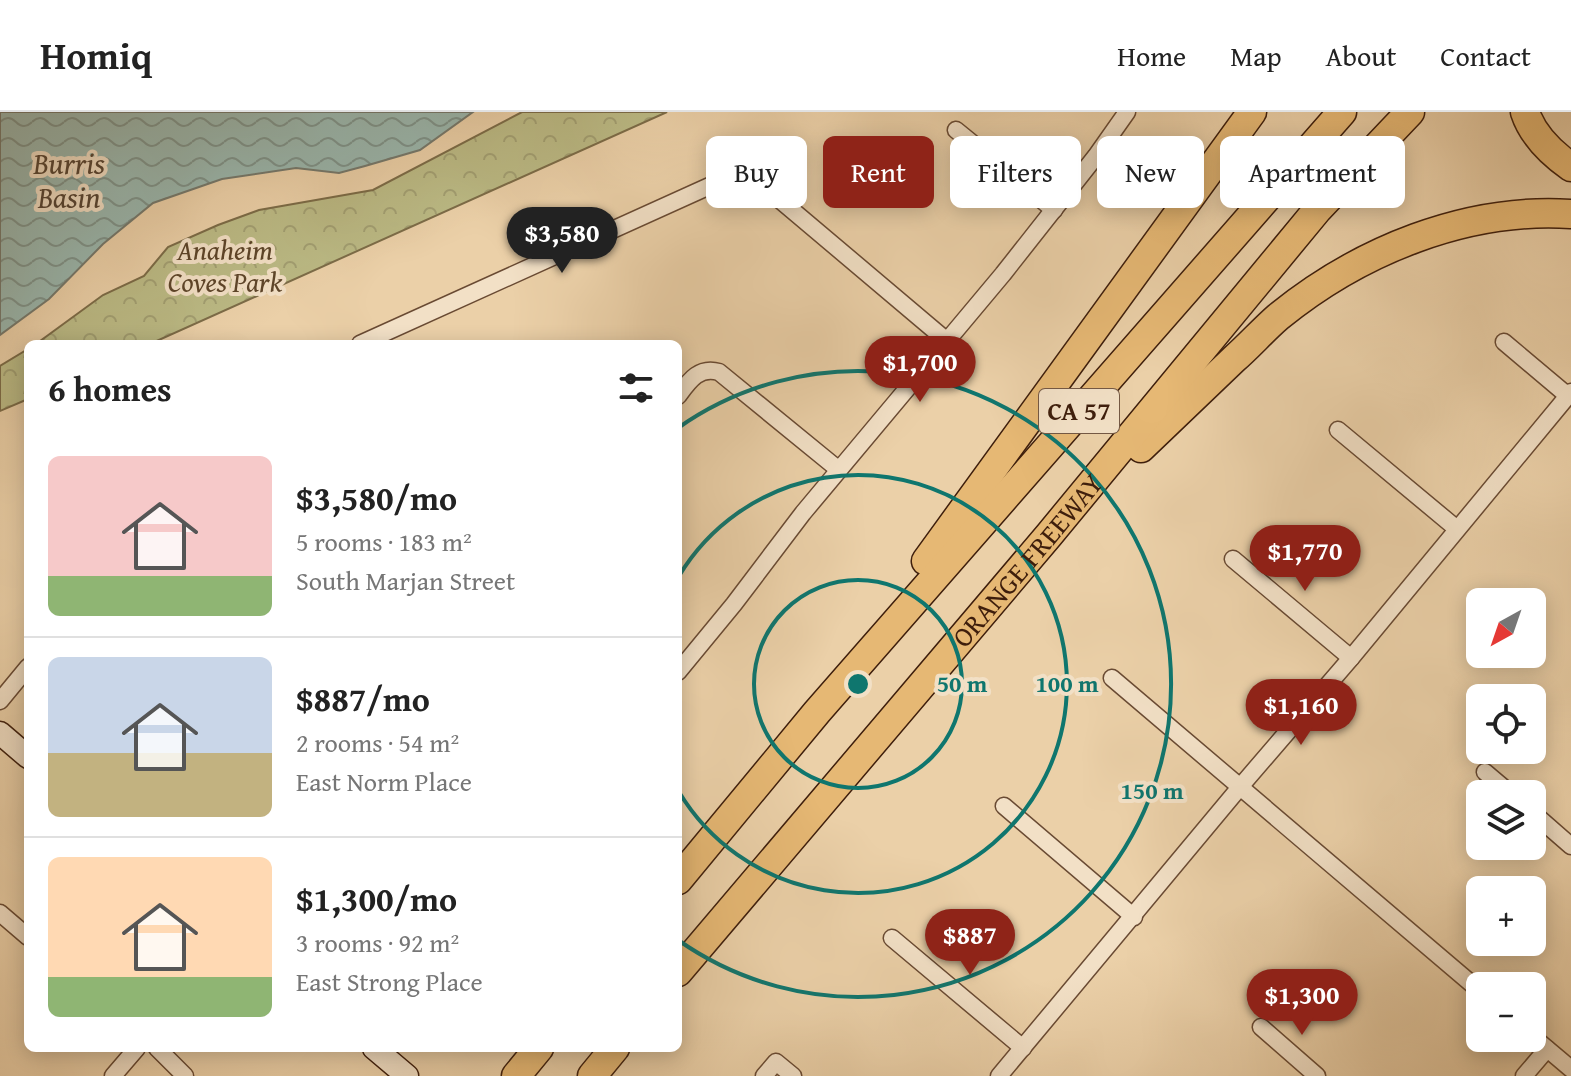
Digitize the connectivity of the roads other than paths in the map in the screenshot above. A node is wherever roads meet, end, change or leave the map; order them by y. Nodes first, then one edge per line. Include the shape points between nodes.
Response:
1 (1127, 112) edge
2 (1252, 112) edge
3 (1342, 112) edge
4 (1410, 112) edge
5 (1525, 112) edge
6 (956, 130) dead end
7 (1571, 167) edge
8 (1054, 210) junction
9 (1571, 214) edge
10 (369, 340) edge
11 (947, 341) junction
12 (1504, 342) dead end
13 (682, 391) edge
14 (1569, 394) edge
15 (1338, 430) dead end
16 (839, 470) junction
17 (1457, 529) junction
18 (1049, 535) junction
19 (1233, 559) dead end
20 (1351, 658) junction
21 (682, 667) edge
22 (24, 672) edge
23 (1112, 678) dead end
24 (0, 701) edge
25 (817, 712) junction
26 (0, 733) edge
27 (24, 754) edge
28 (1485, 772) dead end
29 (1494, 780) edge
30 (1240, 787) junction
31 (1004, 806) dead end
32 (1546, 824) edge
33 (1571, 846) edge
34 (682, 875) edge
35 (1134, 917) junction
36 (2, 920) edge
37 (24, 934) edge
38 (892, 938) dead end
39 (682, 967) edge
40 (1466, 979) edge
41 (1261, 1027) dead end
42 (1023, 1048) junction
43 (1547, 1049) joint
44 (134, 1052) edge
45 (161, 1052) edge
46 (379, 1052) edge
47 (536, 1052) edge
48 (612, 1052) edge
49 (1571, 1069) edge
50 (113, 1076) edge
51 (185, 1076) edge
52 (407, 1076) edge
53 (516, 1076) edge
54 (592, 1076) edge
55 (764, 1076) edge
56 (793, 1076) edge
57 (999, 1076) edge
58 (1317, 1076) edge
59 (1524, 1076) edge

1 - 8 street
2 - 25 highway
3 - 25 highway, ORANGE FREEWAY / CA 57
4 - 18 highway, ORANGE FREEWAY / CA 57 via 1318,209
5 - 7 highway via 1540,140
6 - 8 street
8 - 11 street
9 - 18 highway via 1520,214 1446,227 1361,263 1318,289 1278,318
10 - 11 street via 725,179 748,176
11 - 16 street
12 - 14 street
13 - 16 street via 708,370 719,372
14 - 17 street
15 - 17 street
16 - 21 street
17 - 20 street
18 - 39 highway, ORANGE FREEWAY / CA 57
19 - 20 street
20 - 30 street
22 - 24 street
23 - 30 street
25 - 34 highway, ORANGE FREEWAY / CA 57
26 - 27 street
28 - 29 street
30 - 35 street
30 - 40 street
31 - 35 street
32 - 33 street
35 - 42 street
36 - 37 street
38 - 42 street
41 - 58 street
42 - 57 street
43 - 49 street
43 - 59 street
44 - 50 street
45 - 51 street
46 - 52 street
47 - 53 highway
48 - 54 highway
55 - 56 street via 776,1062

